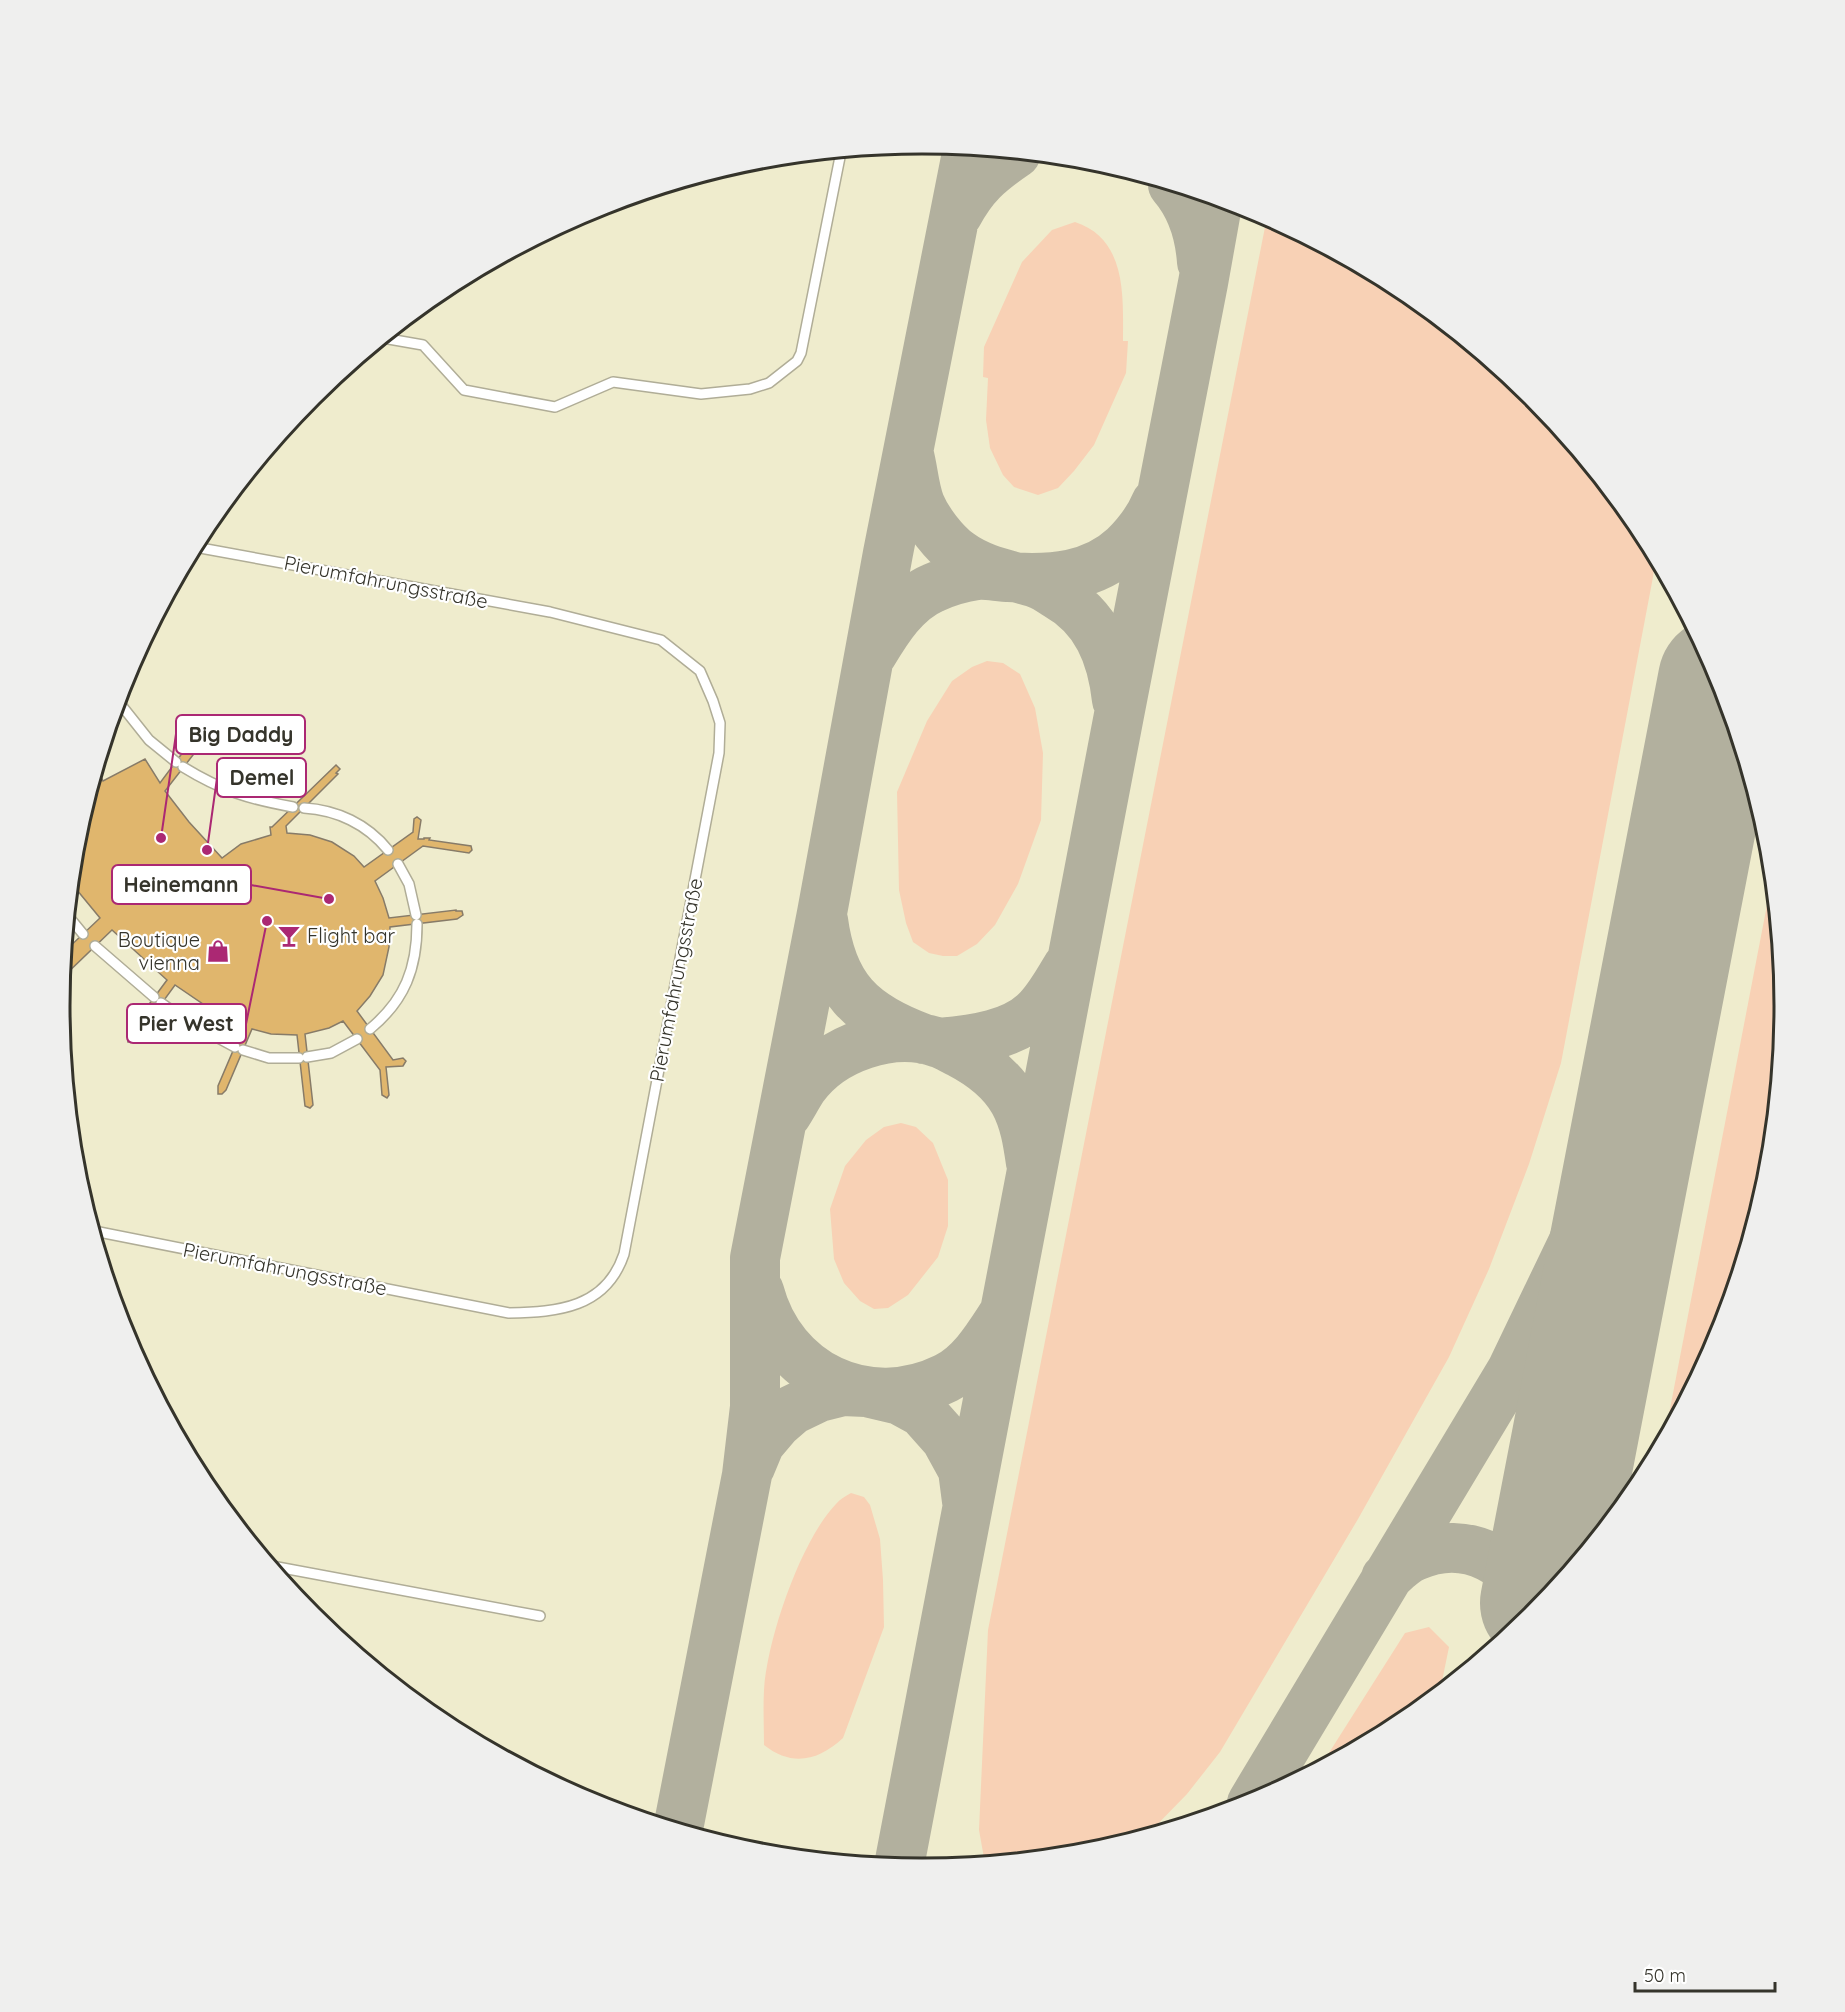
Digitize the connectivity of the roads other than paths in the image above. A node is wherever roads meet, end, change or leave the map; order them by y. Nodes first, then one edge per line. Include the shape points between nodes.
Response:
1 (840, 158) edge
2 (392, 339) edge
3 (204, 549) edge
4 (124, 709) edge
5 (293, 807) dead end
6 (304, 808) dead end
7 (388, 850) dead end
8 (398, 864) dead end
9 (75, 924) edge
10 (83, 934) dead end
11 (95, 946) dead end
12 (370, 1029) dead end
13 (357, 1039) dead end
14 (102, 1233) edge
15 (282, 1568) edge
16 (540, 1616) dead end

1 - 2 lane via 801,353 769,383 739,391 701,394 613,382 555,407 464,390 423,345
3 - 14 lane, Pierumfahrungsstraße via 550,612 661,640 700,671 720,723 720,753 624,1254 620,1266 594,1296 567,1308 509,1313
4 - 5 lane via 149,740 180,765 230,792
6 - 7 lane via 355,822
8 - 12 lane via 409,884 417,919 417,949 400,996
9 - 10 lane
11 - 13 lane via 185,1020 239,1048 269,1058 303,1058 331,1053
15 - 16 lane

